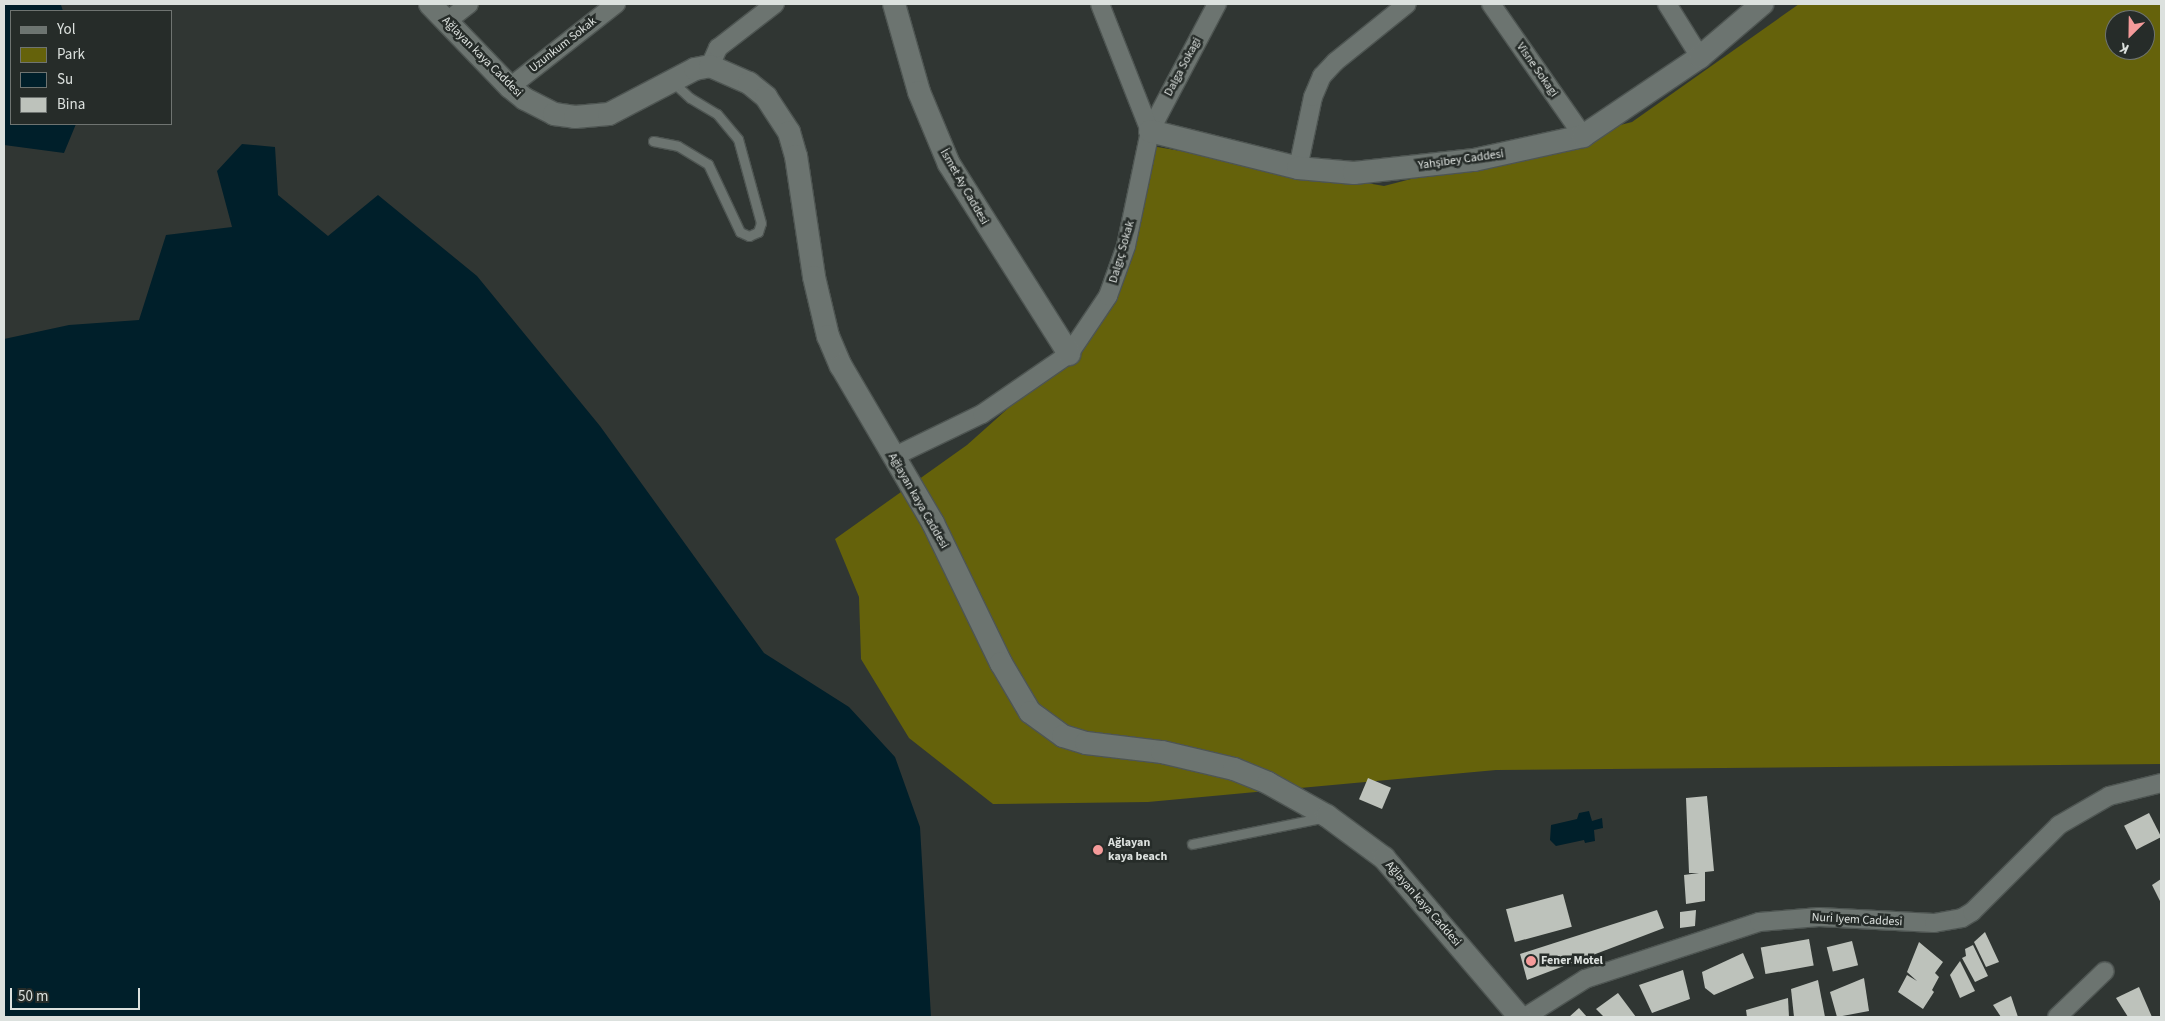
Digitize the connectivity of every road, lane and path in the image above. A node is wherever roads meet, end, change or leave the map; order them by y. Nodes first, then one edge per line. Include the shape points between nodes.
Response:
1 (430, 4) edge
2 (469, 4) edge
3 (616, 4) edge
4 (774, 4) edge
5 (894, 4) edge
6 (1100, 4) edge
7 (1217, 4) edge
8 (1407, 4) edge
9 (1491, 4) edge
10 (1667, 4) edge
11 (1762, 4) edge
12 (446, 22) junction
13 (1700, 57) junction
14 (710, 66) junction
15 (672, 81) junction
16 (510, 87) junction
17 (1150, 131) junction
18 (1583, 136) junction
19 (653, 141) dead end
20 (1298, 168) junction
21 (1069, 354) junction
22 (893, 457) junction
23 (2161, 783) edge
24 (1327, 816) junction
25 (1192, 844) dead end
26 (2105, 971) dead end
27 (1520, 1017) edge
28 (1525, 1017) edge
29 (2058, 1017) edge

1 - 12 street, Ağlayan kaya Caddesi
2 - 12 street
3 - 16 street, Uzunkum Sokak
4 - 14 street via 718,48
5 - 21 street, İsmet Ay Caddesi via 919,92 948,164
6 - 17 street
7 - 17 street, Dalga Sokagi
8 - 20 street via 1322,76 1313,97
9 - 18 street, Visne Sokagi
10 - 13 street
11 - 13 street, Yahşibey Caddesi
12 - 16 street, Ağlayan kaya Caddesi
13 - 18 street, Yahşibey Caddesi
14 - 15 street, Ağlayan kaya Caddesi via 695,69
14 - 22 street, Ağlayan kaya Caddesi via 749,82 779,112 789,132 796,156 819,306 828,336 841,366
15 - 16 street, Ağlayan kaya Caddesi via 609,114 591,117 575,117 542,109
15 - 19 lane via 690,98 717,114 738,139 761,223 758,232 749,236 740,232 708,164 678,146
17 - 20 street, Yahşibey Caddesi
17 - 21 street, Dalgıç Sokak via 1118,272 1093,322
18 - 20 street, Yahşibey Caddesi via 1474,160 1354,173
21 - 22 street, Dalgıç Sokak via 982,414
22 - 24 street, Ağlayan kaya Caddesi via 933,523 1019,698 1045,726 1086,743 1181,756 1234,769 1268,783
23 - 28 street, Nuri Iyem Caddesi via 2109,796 2067,819 1962,918 1934,923 1819,917 1759,922 1586,979
24 - 25 lane
24 - 27 street, Ağlayan kaya Caddesi via 1384,858
26 - 29 street

